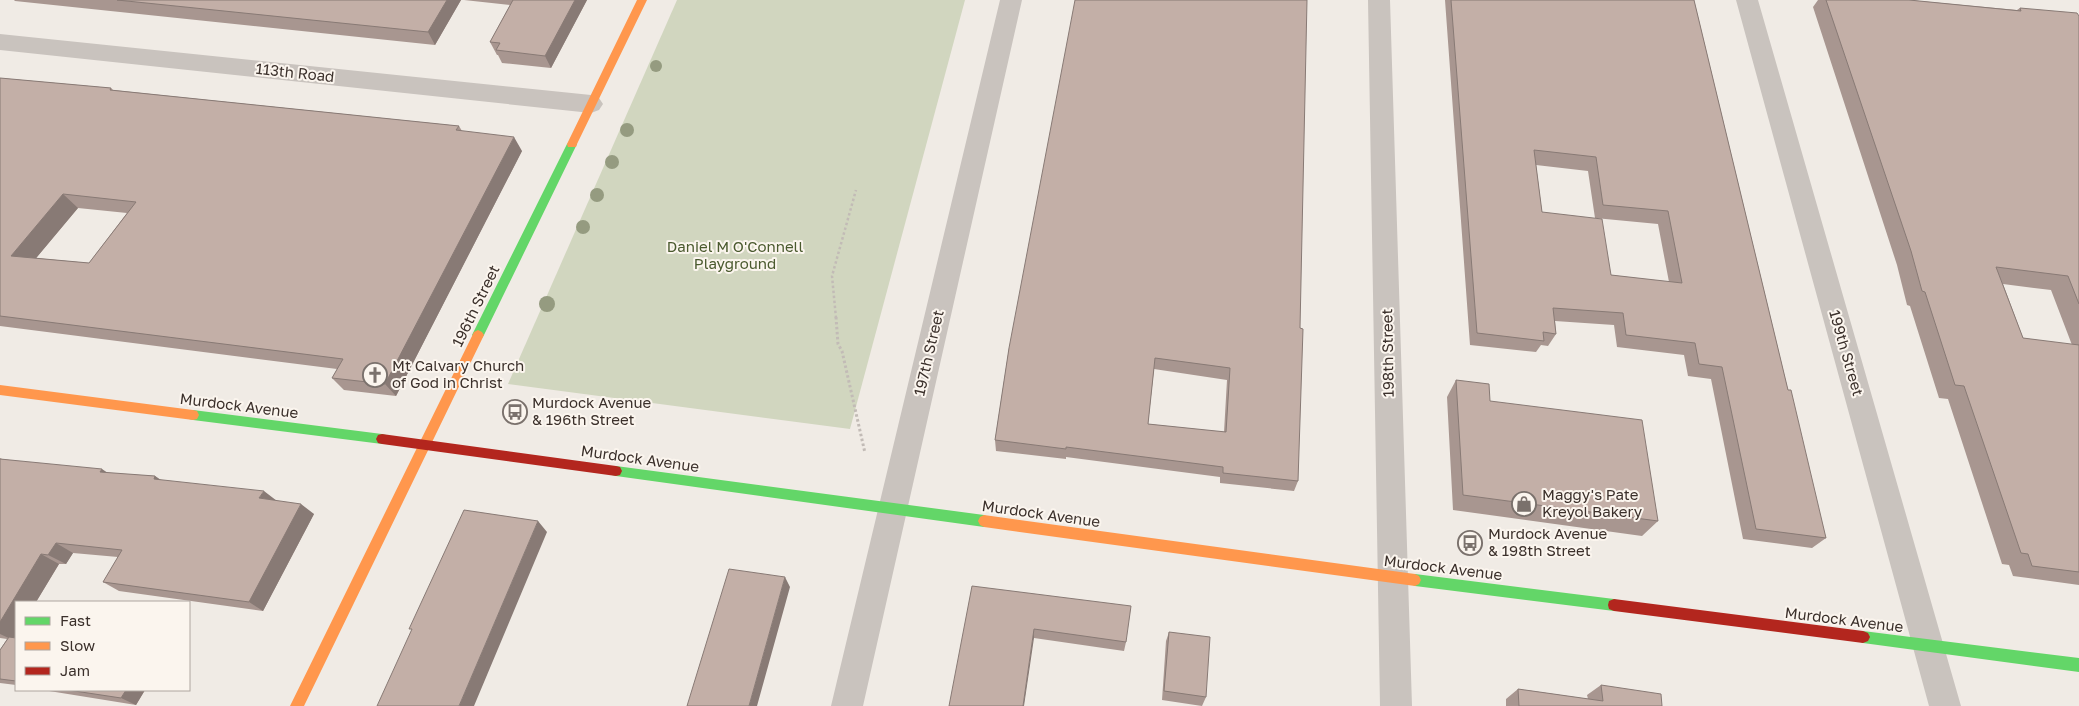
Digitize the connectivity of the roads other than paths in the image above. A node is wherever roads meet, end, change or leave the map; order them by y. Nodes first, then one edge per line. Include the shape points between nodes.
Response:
1 (642, 0) edge
2 (1011, 0) edge
3 (1379, 0) edge
4 (1747, 0) edge
5 (0, 42) edge
6 (591, 104) junction
7 (0, 390) edge
8 (425, 445) junction
9 (893, 509) junction
10 (1393, 577) junction
11 (1928, 646) junction
12 (2079, 665) edge
13 (298, 706) edge
14 (847, 706) edge
15 (1396, 706) edge
16 (1945, 706) edge

1 - 6 street, 196th Street
2 - 9 street, 197th Street
3 - 10 street, 198th Street
4 - 11 street, 199th Street
5 - 6 street, 113th Road
6 - 8 street, 196th Street
7 - 8 street, Murdock Avenue
8 - 9 street, Murdock Avenue
8 - 13 street, 196th Street
9 - 10 street, Murdock Avenue
9 - 14 street, 197th Street
10 - 11 street, Murdock Avenue
10 - 15 street, 198th Street
11 - 12 street, Murdock Avenue
11 - 16 street, 199th Street

